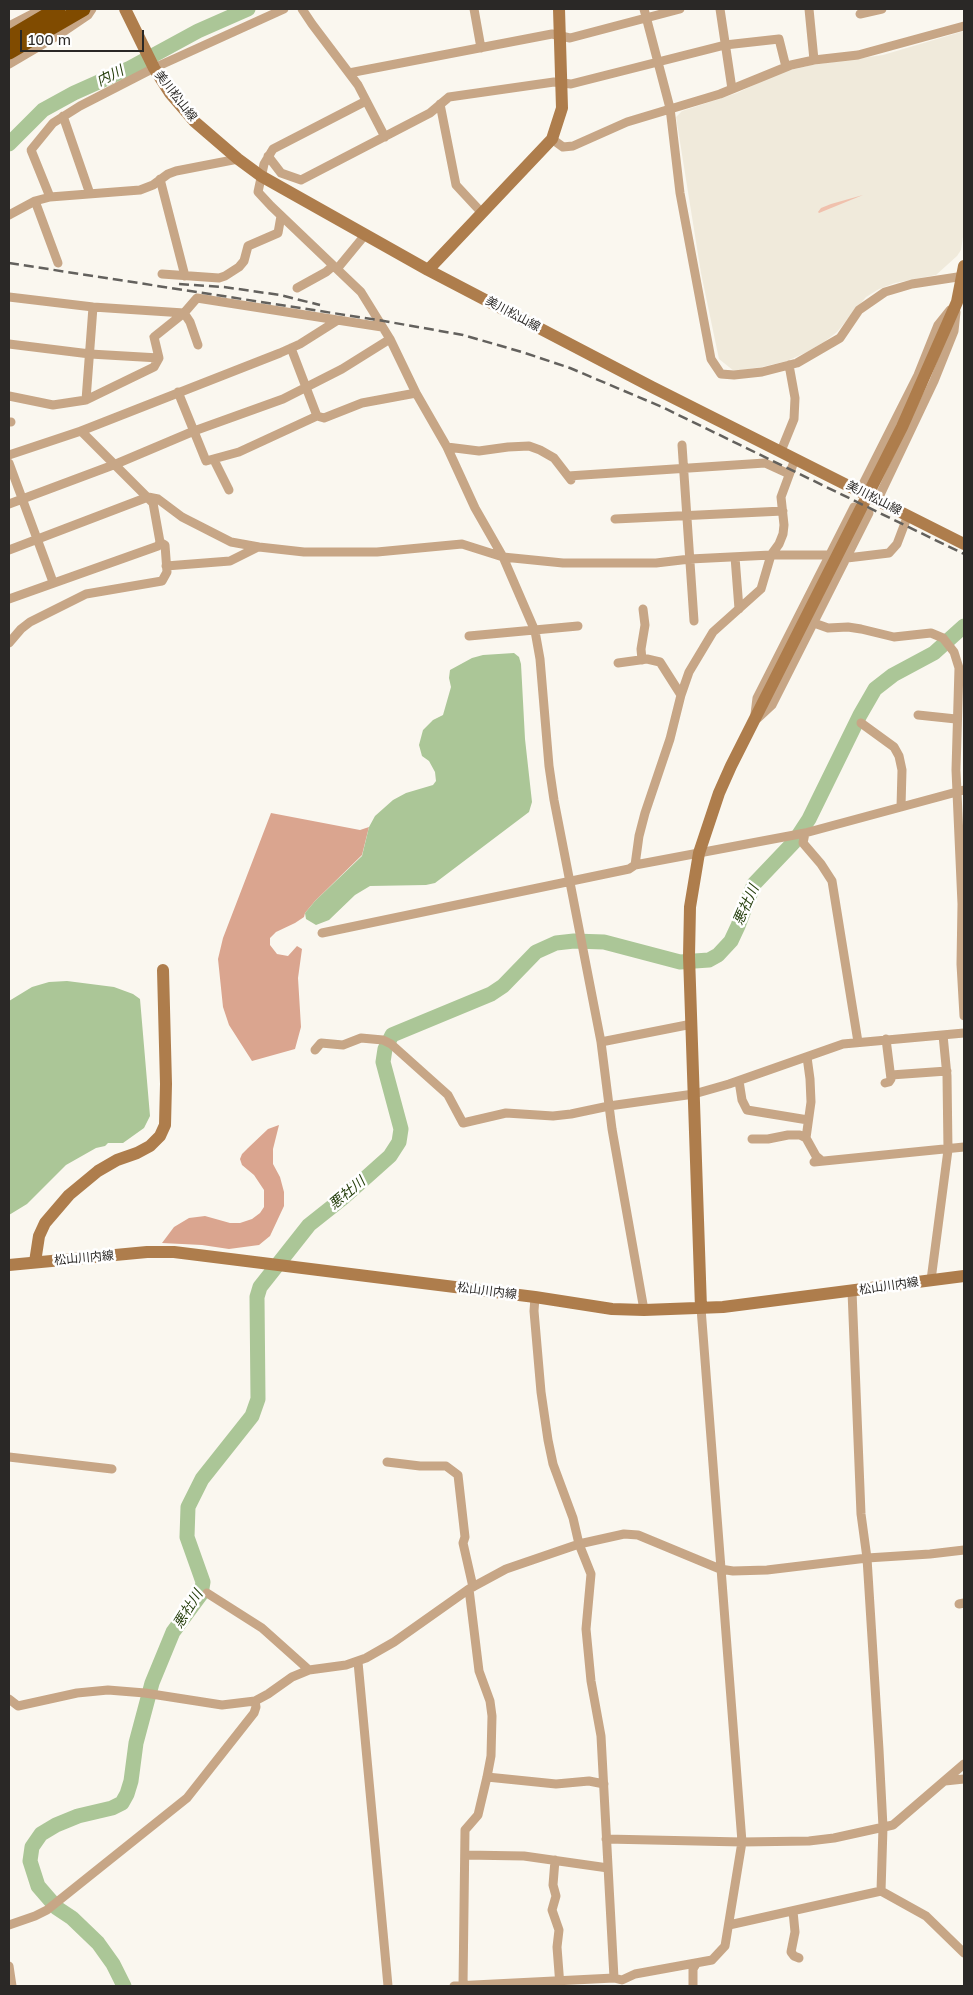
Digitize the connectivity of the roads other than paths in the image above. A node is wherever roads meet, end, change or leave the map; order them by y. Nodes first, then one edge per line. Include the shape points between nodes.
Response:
1 (42, 9) edge
2 (58, 9) edge
3 (83, 9) edge
4 (92, 9) edge
5 (125, 9) edge
6 (284, 9) edge
7 (474, 9) edge
8 (559, 9) edge
9 (644, 9) edge
10 (680, 9) edge
11 (720, 9) edge
12 (808, 9) edge
13 (882, 9) edge
14 (306, 10) edge
15 (860, 14) dead end
16 (646, 18) junction
17 (9, 26) edge
18 (964, 26) edge
19 (560, 36) junction
20 (9, 38) edge
21 (725, 45) junction
22 (481, 48) junction
23 (9, 52) edge
24 (814, 60) junction
25 (657, 61) junction
26 (9, 64) edge
27 (153, 67) junction
28 (786, 67) junction
29 (349, 73) junction
30 (562, 83) junction
31 (732, 89) junction
32 (366, 101) junction
33 (440, 104) junction
34 (670, 108) junction
35 (63, 116) junction
36 (385, 138) junction
37 (552, 139) junction
38 (268, 156) junction
39 (238, 159) junction
40 (261, 176) junction
41 (160, 180) junction
42 (90, 194) junction
43 (50, 197) junction
44 (35, 201) junction
45 (482, 213) junction
46 (9, 215) edge
47 (281, 216) junction
48 (365, 235) junction
49 (58, 263) dead end
50 (335, 267) junction
51 (428, 270) junction
52 (963, 273) edge
53 (162, 274) dead end
54 (186, 276) junction
55 (297, 288) dead end
56 (9, 297) edge
57 (957, 302) junction
58 (93, 307) junction
59 (184, 313) junction
60 (338, 320) junction
61 (382, 327) junction
62 (390, 339) junction
63 (9, 344) edge
64 (198, 345) dead end
65 (291, 348) junction
66 (90, 354) junction
67 (159, 358) junction
68 (789, 365) junction
69 (306, 388) junction
70 (178, 392) junction
71 (416, 393) junction
72 (9, 396) edge
73 (86, 400) junction
74 (317, 416) junction
75 (81, 431) junction
76 (194, 432) junction
77 (682, 445) dead end
78 (447, 446) junction
79 (781, 451) junction
80 (9, 454) edge
81 (795, 459) junction
82 (214, 460) junction
83 (9, 463) edge
84 (116, 464) junction
85 (683, 468) junction
86 (789, 474) junction
87 (229, 490) dead end
88 (860, 490) junction
89 (148, 497) junction
90 (24, 499) junction
91 (878, 499) junction
92 (9, 504) edge
93 (854, 507) dead end
94 (783, 511) junction
95 (869, 513) dead end
96 (908, 515) junction
97 (686, 516) junction
98 (615, 519) dead end
99 (844, 526) junction
100 (859, 534) junction
101 (38, 540) junction
102 (160, 542) junction
103 (964, 544) edge
104 (259, 547) junction
105 (9, 550) edge
106 (771, 555) junction
107 (503, 557) junction
108 (735, 557) junction
109 (847, 558) junction
110 (690, 559) junction
111 (831, 560) junction
112 (166, 566) junction
113 (53, 582) junction
114 (9, 599) edge
115 (643, 609) dead end
116 (739, 609) junction
117 (694, 621) dead end
118 (814, 623) junction
119 (578, 626) dead end
120 (535, 631) junction
121 (469, 636) dead end
122 (9, 643) edge
123 (642, 660) junction
124 (618, 663) dead end
125 (680, 695) junction
126 (918, 716) dead end
127 (956, 718) junction
128 (754, 722) junction
129 (861, 723) dead end
130 (960, 730) edge
131 (961, 791) edge
132 (901, 807) junction
133 (962, 830) edge
134 (800, 833) junction
135 (699, 853) junction
136 (635, 865) junction
137 (569, 881) junction
138 (963, 904) edge
139 (322, 933) dead end
140 (963, 967) edge
141 (163, 970) dead end
142 (964, 1016) edge
143 (692, 1024) junction
144 (964, 1033) edge
145 (943, 1035) junction
146 (886, 1039) junction
147 (601, 1042) junction
148 (858, 1042) junction
149 (316, 1050) dead end
150 (807, 1057) junction
151 (947, 1071) junction
152 (891, 1075) junction
153 (739, 1081) junction
154 (885, 1083) dead end
155 (694, 1094) junction
156 (609, 1106) junction
157 (808, 1120) junction
158 (806, 1138) junction
159 (752, 1139) dead end
160 (964, 1147) edge
161 (948, 1150) junction
162 (35, 1262) junction
163 (9, 1265) edge
164 (964, 1276) edge
165 (931, 1280) junction
166 (852, 1291) junction
167 (535, 1297) junction
168 (701, 1308) junction
169 (644, 1310) junction
170 (9, 1457) edge
171 (387, 1462) dead end
172 (112, 1469) dead end
173 (579, 1544) junction
174 (964, 1550) edge
175 (867, 1558) junction
176 (720, 1569) junction
177 (471, 1588) junction
178 (207, 1593) dead end
179 (358, 1662) junction
180 (310, 1670) junction
181 (9, 1699) edge
182 (255, 1701) junction
183 (14, 1706) edge
184 (964, 1764) edge
185 (487, 1777) junction
186 (964, 1779) edge
187 (945, 1781) junction
188 (604, 1784) junction
189 (883, 1827) junction
190 (606, 1839) junction
191 (742, 1842) junction
192 (465, 1855) junction
193 (555, 1860) junction
194 (608, 1868) junction
195 (881, 1891) junction
196 (793, 1911) junction
197 (9, 1925) edge
198 (729, 1925) junction
199 (964, 1953) edge
200 (799, 1958) dead end
201 (696, 1964) junction
202 (9, 1966) edge
203 (619, 1981) edge
204 (559, 1983) edge
205 (12, 1986) edge
206 (388, 1986) edge
207 (454, 1986) edge
208 (464, 1986) edge
209 (693, 1986) edge

1 - 17 street
2 - 20 highway
3 - 23 highway
4 - 26 street via 60,34
5 - 27 main road, 美川松山線
6 - 27 street
7 - 22 street
8 - 19 main road
9 - 16 street
10 - 16 street
11 - 21 street
12 - 24 street
13 - 15 street
14 - 29 street via 312,24
16 - 19 street via 570,38
16 - 25 street
18 - 24 street via 858,55
19 - 22 street via 552,34
19 - 30 main road
21 - 25 street
21 - 28 street via 779,39
21 - 31 street
22 - 29 street
24 - 28 street
25 - 30 street via 572,84
25 - 34 street
27 - 35 street
27 - 39 main road, 美川松山線 via 195,122
28 - 31 street
29 - 32 street
30 - 33 street via 449,97
30 - 37 main road via 562,108
31 - 34 street
32 - 36 street
32 - 38 street via 273,149
33 - 36 street
33 - 45 street via 456,186
34 - 37 street via 627,122 573,146 563,147
34 - 68 street via 680,193 711,359 722,374 734,375
35 - 42 street
35 - 43 street via 31,150
36 - 38 street via 302,180 281,172
37 - 45 main road
38 - 40 street
39 - 40 main road, 美川松山線
39 - 41 street via 176,171
40 - 47 street via 258,192
40 - 48 main road, 美川松山線
41 - 42 street via 140,190
41 - 54 street
42 - 43 street
43 - 44 street
44 - 46 street
44 - 49 street
45 - 51 main road
47 - 50 street
47 - 54 street via 278,233 248,246 244,261 232,272 218,278
48 - 50 street
48 - 51 main road, 美川松山線
50 - 55 street
50 - 61 street via 361,292
51 - 79 main road, 美川松山線
52 - 57 main road
52 - 68 street via 885,292 859,310 840,338
53 - 54 street
56 - 58 street
57 - 88 street via 938,325 918,375
57 - 91 street via 954,331
57 - 111 main road via 902,427
58 - 59 street
58 - 66 street
59 - 60 street via 197,298
59 - 64 street
59 - 67 street via 154,337
60 - 61 street
60 - 65 street
61 - 62 street
62 - 69 street
62 - 71 street
63 - 66 street
65 - 69 street
65 - 70 street
66 - 67 street
66 - 73 street
67 - 73 street via 154,367
68 - 79 street via 795,398 794,419
69 - 74 street
69 - 76 street
70 - 75 street
70 - 76 street
71 - 74 street via 362,403 324,418
71 - 78 street
72 - 73 street via 53,405
74 - 82 street
75 - 80 street
75 - 84 street
76 - 82 street via 206,462
76 - 84 street
77 - 85 street
78 - 85 street via 479,452 528,446 554,458 570,478
78 - 107 street
79 - 81 main road, 美川松山線
81 - 86 street
81 - 88 main road, 美川松山線
82 - 87 street
83 - 90 street
84 - 89 street
84 - 90 street
85 - 86 street via 765,463
85 - 97 street
86 - 94 street via 781,497
88 - 91 main road, 美川松山線
89 - 101 street
89 - 102 street via 153,503
89 - 104 street via 158,499 182,517 231,542
90 - 92 street
90 - 101 street
91 - 96 main road, 美川松山線
93 - 99 street
94 - 97 street
94 - 106 street via 783,534
95 - 100 street
96 - 103 main road, 美川松山線
96 - 109 street via 897,544 889,553
97 - 98 street
97 - 110 street
99 - 100 street via 856,525
99 - 111 street
100 - 109 street
101 - 105 street
101 - 113 street
102 - 112 street via 164,545
102 - 113 street via 158,546
104 - 107 street via 304,552 377,552 462,544
104 - 112 street via 230,561
106 - 108 street
106 - 111 street
106 - 116 street via 761,588
107 - 110 street via 563,564 656,563
107 - 120 street
108 - 110 street
108 - 116 street
109 - 111 street
109 - 118 street
110 - 117 street
111 - 128 main road
112 - 122 street via 167,572 162,581 86,594 30,622
113 - 114 street
115 - 123 street
116 - 125 street via 713,632 689,672
118 - 127 street via 828,628 848,627 894,637 931,633 943,638 952,648 959,668
118 - 128 street via 772,704
119 - 120 street
120 - 121 street
120 - 137 street via 549,766
123 - 124 street
123 - 125 street via 660,662
125 - 136 street via 670,739 645,813
126 - 127 street
127 - 130 street
128 - 135 main road via 719,793
129 - 132 street via 894,747 899,756
130 - 131 street via 956,770
131 - 132 street
131 - 133 street
132 - 134 street
133 - 138 street
134 - 135 street
134 - 148 street via 803,843 832,881
135 - 136 street
135 - 143 main road via 690,907
136 - 137 street
137 - 139 street
137 - 147 street
138 - 140 street
140 - 142 street
141 - 162 main road via 165,1125 150,1146 116,1160 69,1195 45,1223 39,1236
143 - 147 street
143 - 155 main road
144 - 145 street
145 - 146 street
145 - 151 street
146 - 148 street
146 - 152 street
147 - 156 street
148 - 150 street
149 - 156 street via 320,1043 343,1045 361,1038 387,1042 448,1095 463,1123 506,1112 553,1116
150 - 153 street
150 - 157 street via 811,1102
151 - 152 street
151 - 161 street
152 - 154 street via 889,1082
153 - 155 street
153 - 157 street via 747,1110
155 - 156 street
155 - 168 main road
156 - 169 street
157 - 158 street
158 - 159 street via 788,1135
158 - 161 street via 818,1162
160 - 161 street
161 - 165 street
162 - 163 main road, 松山川内線
162 - 167 main road, 松山川内線 via 174,1252
164 - 165 main road, 松山川内線
165 - 166 main road, 松山川内線
166 - 168 main road, 松山川内線
166 - 175 street via 856,1435
167 - 169 main road, 松山川内線 via 612,1309
167 - 173 street via 541,1392 548,1440
168 - 169 main road, 松山川内線
168 - 176 street
170 - 172 street
171 - 177 street via 446,1466 458,1475 463,1543
173 - 176 street via 624,1534 638,1535
173 - 177 street via 506,1569
173 - 188 street via 591,1574 586,1629 601,1736
174 - 175 street
175 - 176 street via 767,1570
175 - 189 street
176 - 191 street
177 - 179 street via 394,1642
177 - 185 street via 480,1671 492,1716
178 - 180 street via 262,1628
179 - 180 street
179 - 206 street
180 - 182 street via 292,1677
181 - 183 street
182 - 183 street via 222,1705 108,1690
182 - 197 street via 254,1713 187,1798 46,1910
184 - 187 street
185 - 188 street via 556,1784
185 - 192 street via 478,1815 465,1830
186 - 187 street
187 - 189 street via 893,1825
188 - 190 street
189 - 191 street via 809,1841
189 - 195 street
190 - 191 street
190 - 194 street
191 - 198 street
192 - 193 street
192 - 208 street
193 - 194 street
193 - 204 street via 553,1885 556,1896 552,1910 560,1930 557,1947
194 - 203 street
195 - 196 street
195 - 199 street via 926,1916
196 - 198 street
196 - 200 street via 791,1952
198 - 201 street via 725,1946 712,1960
201 - 203 street via 635,1974
201 - 209 street
202 - 205 street
203 - 204 street
204 - 208 street
207 - 208 street

